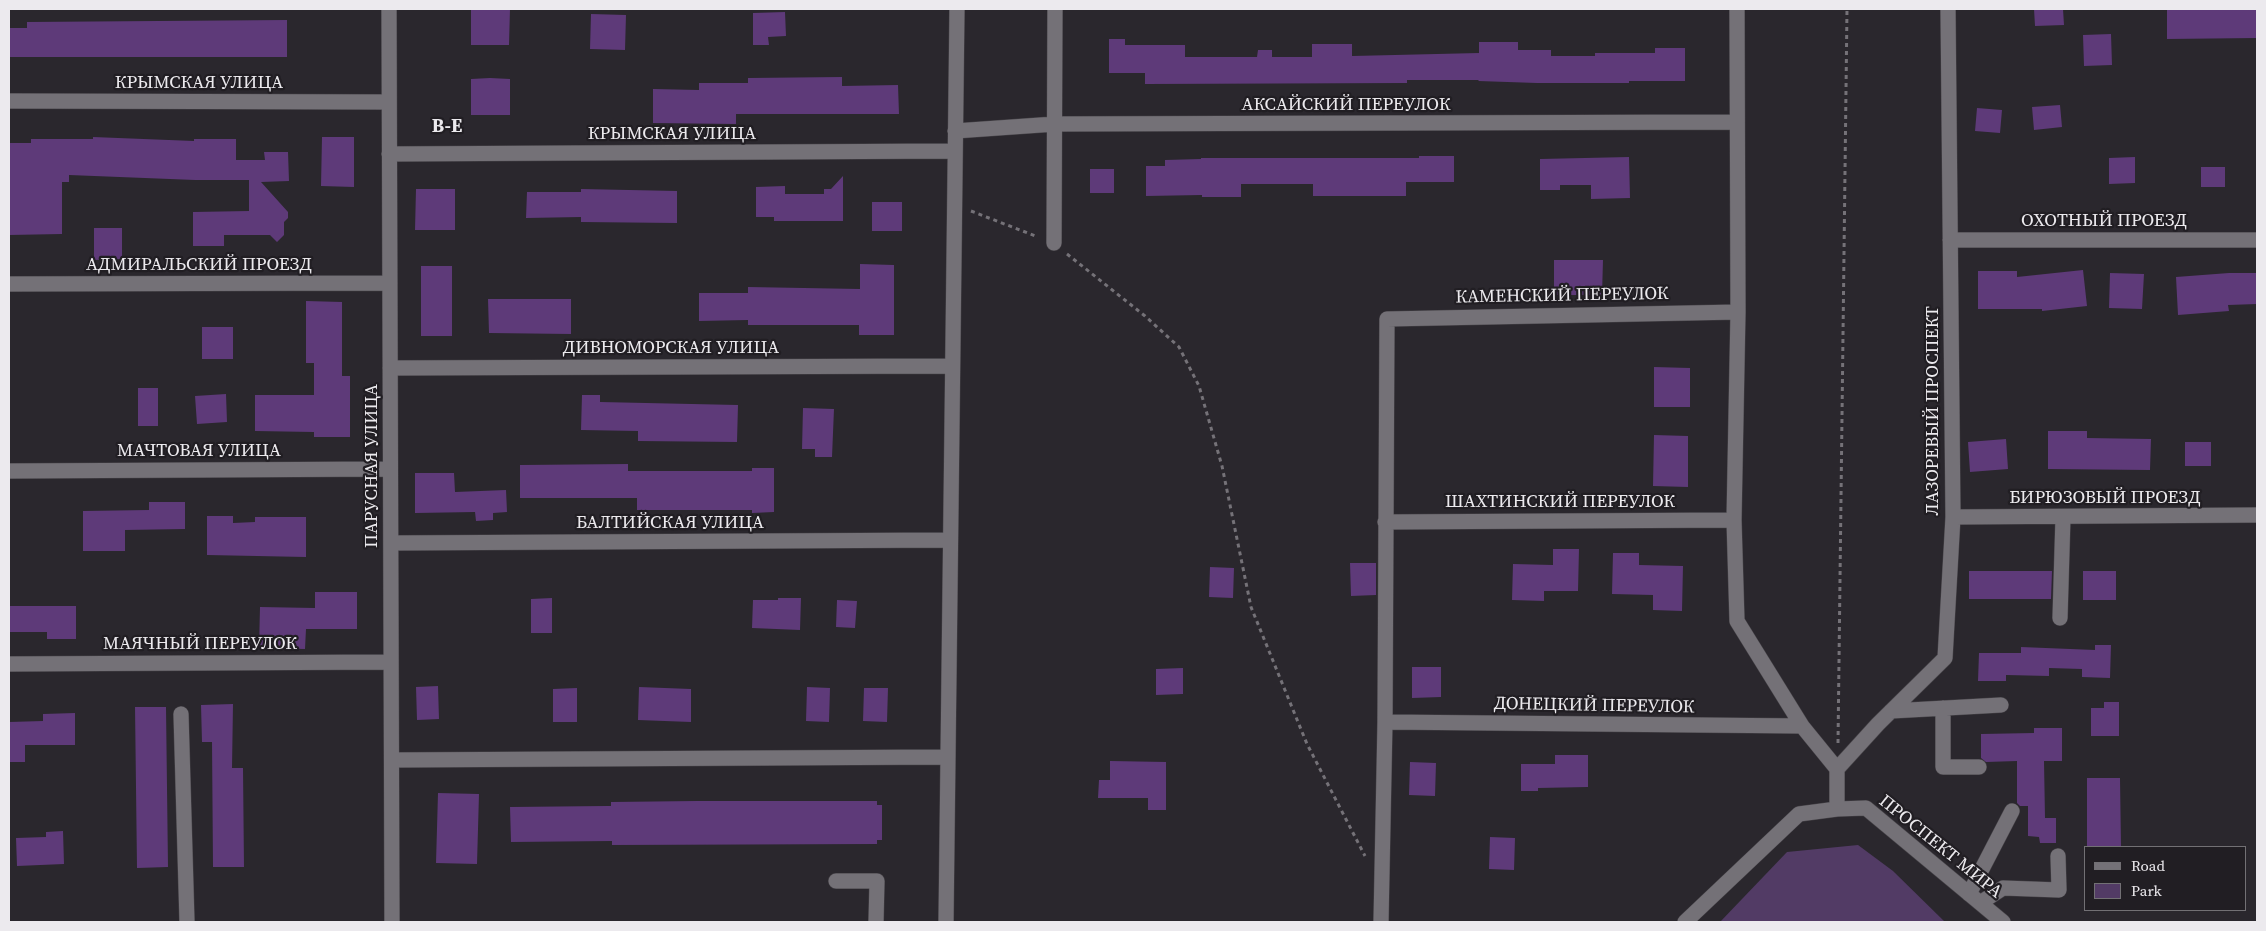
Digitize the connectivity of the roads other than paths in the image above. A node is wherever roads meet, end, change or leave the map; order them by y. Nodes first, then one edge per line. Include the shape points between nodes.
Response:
1 (389, 9) edge
2 (957, 9) edge
3 (1055, 9) edge
4 (1737, 9) edge
5 (1948, 9) edge
6 (9, 101) edge
7 (389, 102) junction
8 (1737, 122) junction
9 (1055, 124) junction
10 (955, 131) junction
11 (955, 151) junction
12 (389, 154) junction
13 (1950, 240) junction
14 (2257, 240) edge
15 (1054, 243) road end
16 (9, 284) edge
17 (390, 284) junction
18 (1738, 312) junction
19 (952, 366) junction
20 (390, 368) junction
21 (390, 469) junction
22 (9, 471) edge
23 (2257, 515) edge
24 (2063, 517) junction
25 (1953, 518) junction
26 (1734, 520) junction
27 (1385, 522) junction
28 (950, 540) junction
29 (391, 543) junction
30 (2060, 618) dead end
31 (391, 662) junction
32 (9, 664) edge
33 (2001, 705) dead end
34 (1943, 708) junction
35 (1891, 710) junction
36 (180, 714) dead end
37 (1385, 722) junction
38 (1802, 726) junction
39 (948, 757) junction
40 (392, 760) junction
41 (1979, 768) dead end
42 (1837, 769) junction
43 (1837, 809) junction
44 (2012, 811) dead end
45 (2058, 856) dead end
46 (836, 881) dead end
47 (1974, 898) junction
48 (187, 922) edge
49 (392, 922) edge
50 (876, 922) edge
51 (946, 922) edge
52 (1380, 922) edge
53 (1685, 922) edge
54 (2003, 922) edge

1 - 7 street, ПАРУСНАЯ УЛИЦА
2 - 10 street
3 - 9 street
4 - 8 street
5 - 13 street, ЛАЗОРЕВЫЙ ПРОСПЕКТ
6 - 7 street, КРЫМСКАЯ УЛИЦА
7 - 12 street, ПАРУСНАЯ УЛИЦА
8 - 9 street, АКСАЙСКИЙ ПЕРЕУЛОК
8 - 18 street
9 - 10 street, АКСАЙСКИЙ ПЕРЕУЛОК
9 - 15 street
10 - 11 street
11 - 12 street, КРЫМСКАЯ УЛИЦА
11 - 19 street
12 - 17 street, ПАРУСНАЯ УЛИЦА
13 - 14 street, ОХОТНЫЙ ПРОЕЗД
13 - 25 street, ЛАЗОРЕВЫЙ ПРОСПЕКТ
16 - 17 street, АДМИРАЛЬСКИЙ ПРОЕЗД
17 - 20 street, ПАРУСНАЯ УЛИЦА
18 - 26 street
18 - 27 street, КАМЕНСКИЙ ПЕРЕУЛОК via 1387,319
19 - 20 street, ДИВНОМОРСКАЯ УЛИЦА
19 - 28 street
20 - 21 street, ПАРУСНАЯ УЛИЦА
21 - 22 street, МАЧТОВАЯ УЛИЦА
21 - 29 street, ПАРУСНАЯ УЛИЦА
23 - 24 street, БИРЮЗОВЫЙ ПРОЕЗД
24 - 25 street, БИРЮЗОВЫЙ ПРОЕЗД
24 - 30 street
25 - 35 street, ЛАЗОРЕВЫЙ ПРОСПЕКТ via 1945,658
26 - 27 street, ШАХТИНСКИЙ ПЕРЕУЛОК
26 - 38 street via 1737,621
27 - 37 street
28 - 29 street, БАЛТИЙСКАЯ УЛИЦА
28 - 39 street
29 - 31 street, ПАРУСНАЯ УЛИЦА
31 - 32 street, МАЯЧНЫЙ ПЕРЕУЛОК
31 - 40 street, ПАРУСНАЯ УЛИЦА
33 - 34 street
34 - 35 street
34 - 41 street via 1944,767
35 - 42 street, ЛАЗОРЕВЫЙ ПРОСПЕКТ
36 - 48 street
37 - 38 street, ДОНЕЦКИЙ ПЕРЕУЛОК
37 - 52 street
38 - 42 street
39 - 40 street
39 - 51 street
40 - 49 street, ПАРУСНАЯ УЛИЦА
42 - 43 street
43 - 47 street, ПРОСПЕКТ МИРА via 1866,808
43 - 53 street, ПРОСПЕКТ МИРА via 1799,814
44 - 47 street
45 - 47 street via 2059,890 2003,888
46 - 50 street via 877,881
47 - 54 street, ПРОСПЕКТ МИРА

